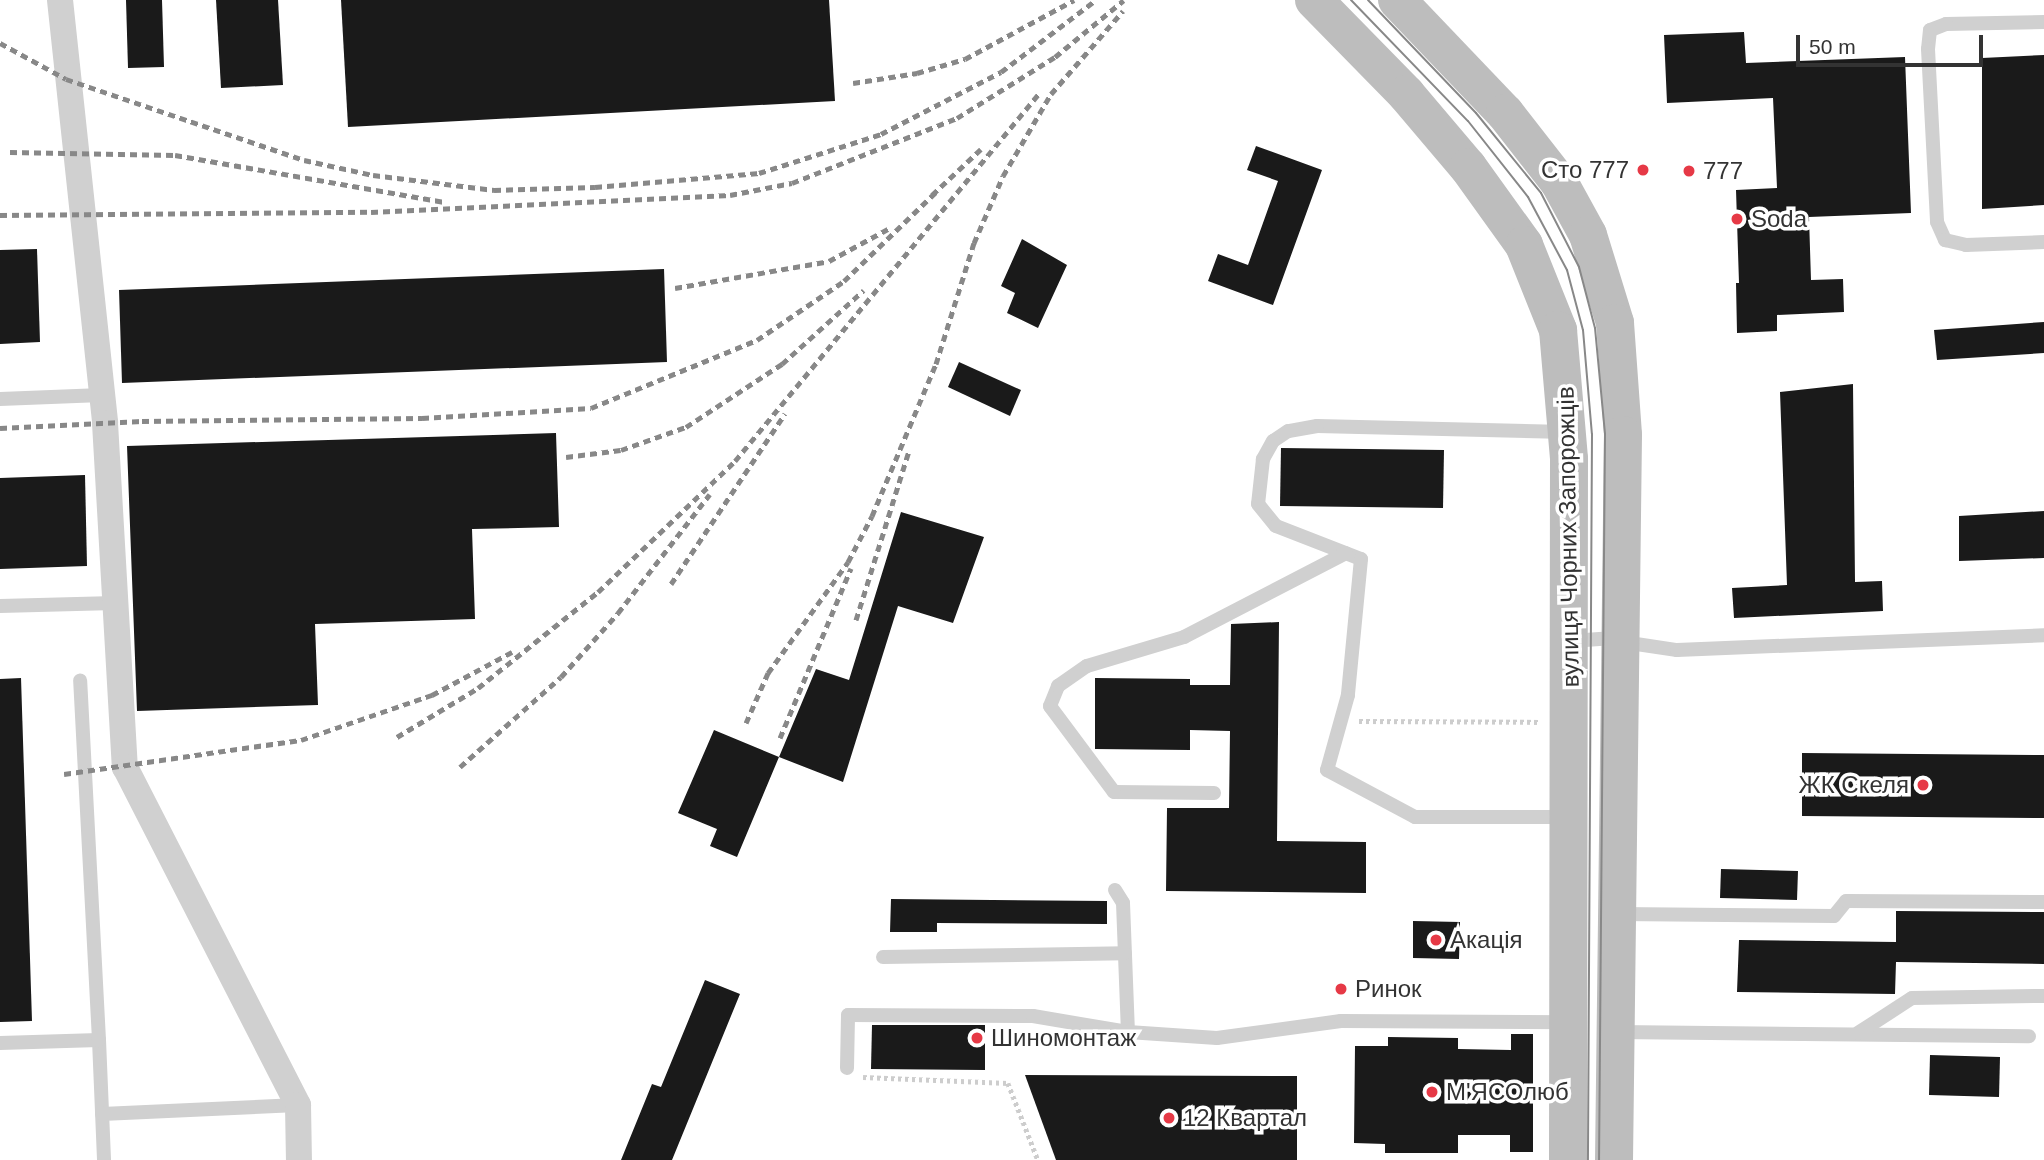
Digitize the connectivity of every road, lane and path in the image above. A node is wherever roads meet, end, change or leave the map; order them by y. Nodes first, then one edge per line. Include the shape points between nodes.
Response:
1 (60, 0) edge
2 (1314, 0) edge
3 (1397, 0) edge
4 (2044, 22) edge
5 (2044, 242) edge
6 (102, 395) junction
7 (0, 399) edge
8 (1568, 432) junction
9 (1346, 553) junction
10 (115, 603) junction
11 (0, 606) edge
12 (2044, 635) edge
13 (1571, 641) junction
14 (1622, 643) junction
15 (80, 681) dead end
16 (1340, 721) junction
17 (1572, 722) junction
18 (1214, 793) dead end
19 (1570, 817) junction
20 (1115, 890) dead end
21 (2044, 902) edge
22 (1615, 914) junction
23 (1125, 953) junction
24 (883, 957) dead end
25 (2044, 996) edge
26 (1569, 1022) junction
27 (1128, 1032) junction
28 (1614, 1032) junction
29 (1857, 1033) junction
30 (2029, 1036) dead end
31 (99, 1040) junction
32 (0, 1044) edge
33 (847, 1068) joint
34 (298, 1105) junction
35 (102, 1114) junction
36 (104, 1160) edge
37 (299, 1160) edge
38 (1038, 1160) edge
39 (1568, 1160) edge
40 (1614, 1160) edge

1 - 6 street
2 - 8 main road, вулиця Чорних Запорожців via 1437,129 1524,245 1558,330
3 - 14 main road, вулиця Чорних Запорожців via 1506,113 1540,156 1575,208 1598,261 1621,357
4 - 5 lane via 1946,24 1930,30 1928,49 1937,222 1945,240 1966,245
6 - 7 lane
6 - 10 street
8 - 9 lane via 1317,426 1288,431 1273,442 1263,458 1258,504 1276,526
8 - 13 main road, вулиця Чорних Запорожців
9 - 16 lane via 1361,559 1348,695
9 - 18 lane via 1184,636 1087,666 1058,686 1050,706 1114,792
10 - 11 lane
10 - 34 street via 125,766
12 - 14 lane via 1677,650
13 - 14 lane
13 - 17 main road, вулиця Чорних Запорожців
14 - 22 main road, вулиця Чорних Запорожців
15 - 31 lane
16 - 17 path
16 - 19 lane via 1327,770 1415,817
17 - 19 main road, вулиця Чорних Запорожців
19 - 26 main road, вулиця Чорних Запорожців
20 - 23 lane via 1124,903
21 - 22 lane via 1846,901 1834,916
22 - 28 main road, вулиця Чорних Запорожців
23 - 24 lane
23 - 27 lane
25 - 29 lane via 1912,998
26 - 27 lane via 1340,1021 1217,1038
26 - 39 main road, вулиця Чорних Запорожців
27 - 33 lane via 1033,1016 848,1015
28 - 29 lane
28 - 40 main road, вулиця Чорних Запорожців
29 - 30 lane
31 - 32 lane
31 - 35 lane
33 - 38 path via 868,1079 1008,1083
34 - 35 lane
34 - 37 street
35 - 36 lane

